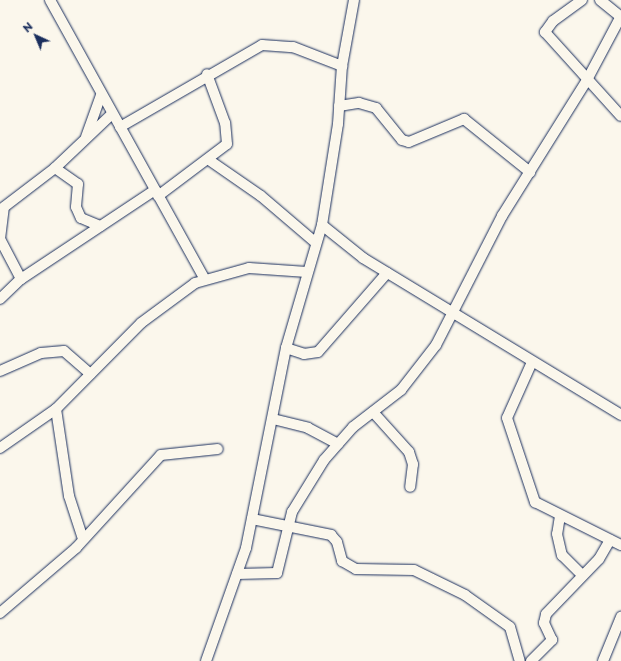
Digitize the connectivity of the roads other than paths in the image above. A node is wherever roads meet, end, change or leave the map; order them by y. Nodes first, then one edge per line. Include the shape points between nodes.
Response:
1 (354, 0) edge
2 (582, 0) edge
3 (600, 0) edge
4 (54, 2) edge
5 (621, 17) edge
6 (342, 66) junction
7 (207, 74) junction
8 (587, 80) junction
9 (101, 94) junction
10 (339, 106) junction
11 (112, 114) junction
12 (621, 116) edge
13 (120, 127) junction
14 (86, 137) junction
15 (209, 160) junction
16 (55, 168) junction
17 (530, 172) junction
18 (157, 193) junction
19 (2, 207) edge
20 (322, 225) junction
21 (100, 226) junction
22 (0, 239) edge
23 (316, 243) junction
24 (307, 272) junction
25 (387, 273) junction
26 (204, 278) junction
27 (21, 279) junction
28 (0, 299) edge
29 (452, 314) junction
30 (286, 348) junction
31 (532, 362) junction
32 (0, 371) edge
33 (90, 374) junction
34 (56, 409) junction
35 (373, 412) junction
36 (621, 415) edge
37 (273, 419) junction
38 (338, 444) junction
39 (0, 448) edge
40 (218, 449) dead end
41 (410, 487) dead end
42 (560, 516) junction
43 (252, 520) junction
44 (287, 528) junction
45 (84, 539) junction
46 (610, 540) junction
47 (621, 545) edge
48 (237, 574) junction
49 (582, 575) junction
50 (0, 613) edge
51 (621, 617) edge
52 (206, 661) edge
53 (520, 661) edge
54 (531, 661) edge
55 (603, 661) edge

1 - 6 street
2 - 8 street via 553,21 544,32
3 - 5 street
4 - 9 street
5 - 8 street
6 - 7 street via 277,44 256,48
6 - 10 street
7 - 13 street
7 - 15 street via 228,138 223,149
8 - 12 street
8 - 17 street
9 - 11 street
9 - 14 street
10 - 17 street via 359,103 376,108 402,140 409,142 464,119
10 - 20 street
11 - 13 street
11 - 14 street
13 - 18 street
14 - 16 street
15 - 18 street
15 - 23 street via 261,196
16 - 19 street
16 - 21 street via 78,184 76,207 81,218
17 - 29 street via 454,303
18 - 21 street
18 - 26 street
19 - 22 street
20 - 23 street
20 - 25 street via 340,242
21 - 27 street
22 - 27 street
23 - 24 street
24 - 26 street via 249,268
24 - 30 street
25 - 29 street
25 - 30 street via 318,352 304,354
26 - 33 street via 141,322
27 - 28 street
29 - 31 street
29 - 35 street via 449,326 408,383
30 - 37 street
31 - 36 street
31 - 42 street via 509,412 508,426 535,502
32 - 33 street via 41,353 64,351
33 - 34 street
34 - 39 street
34 - 45 street via 69,496
35 - 38 street
35 - 41 street via 408,449 413,464
37 - 38 street via 308,428
37 - 43 street
38 - 44 street via 314,475
40 - 45 street via 161,455
42 - 46 street
42 - 49 street via 557,534 562,555
43 - 44 street
43 - 48 street
44 - 48 street via 276,574
44 - 53 street via 331,535 337,542 342,561 356,569 414,570 473,599 510,627
45 - 50 street
46 - 47 street
46 - 49 street via 599,559
48 - 52 street
49 - 54 street via 546,614 544,623 552,640
51 - 55 street

